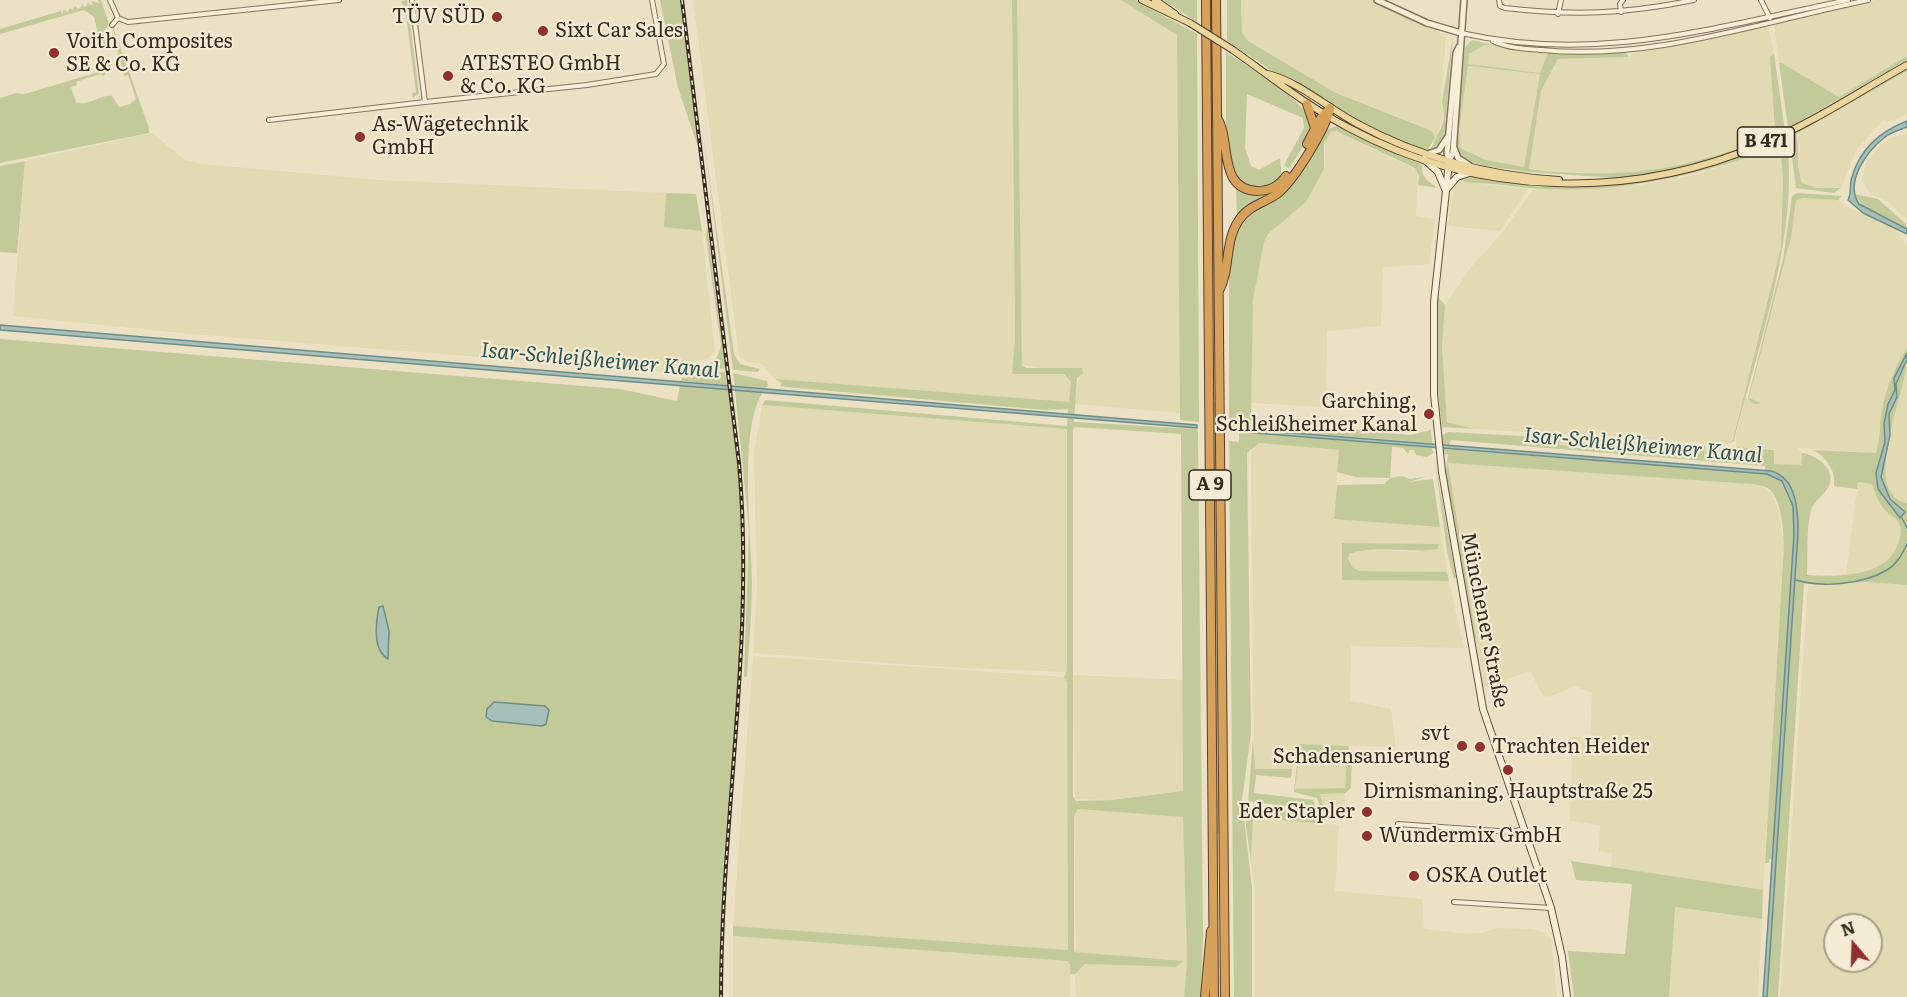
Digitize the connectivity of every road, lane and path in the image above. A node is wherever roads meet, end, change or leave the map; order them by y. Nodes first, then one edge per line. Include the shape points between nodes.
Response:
1 (110, 0) edge
2 (339, 0) edge
3 (412, 0) edge
4 (652, 0) edge
5 (1142, 0) edge
6 (1155, 0) edge
7 (1206, 0) edge
8 (1216, 0) edge
9 (1377, 0) edge
10 (1464, 0) edge
11 (1499, 0) edge
12 (1561, 0) edge
13 (1623, 0) edge
14 (1694, 0) edge
15 (1761, 0) edge
16 (1848, 0) edge
17 (1868, 0) edge
18 (1621, 12) junction
19 (1558, 14) junction
20 (1178, 16) junction
21 (118, 18) junction
22 (1770, 19) junction
23 (112, 25) dead end
24 (1461, 33) junction
25 (1489, 39) junction
26 (1552, 45) junction
27 (1460, 46) junction
28 (1552, 51) junction
29 (1907, 65) edge
30 (1268, 74) junction
31 (425, 102) junction
32 (1307, 104) junction
33 (1328, 113) junction
34 (1216, 116) junction
35 (269, 120) dead end
36 (1315, 128) junction
37 (1448, 137) junction
38 (1453, 147) junction
39 (1426, 157) junction
40 (1449, 164) junction
41 (1471, 170) junction
42 (1445, 190) junction
43 (1219, 292) junction
44 (1398, 824) dead end
45 (1524, 829) junction
46 (1454, 902) dead end
47 (1549, 908) junction
48 (1214, 920) junction
49 (1205, 997) edge
50 (1214, 997) edge
51 (1225, 997) edge
52 (1567, 997) edge

1 - 21 street
2 - 21 street via 163,20 128,22
3 - 31 street
4 - 31 street via 664,64 656,74 582,86
5 - 20 main road, B 471
6 - 20 main road, B 471
7 - 48 highway, A 9
8 - 34 highway, A 9
9 - 24 street via 1427,23
10 - 24 street
11 - 19 street via 1500,6
12 - 19 street
13 - 18 street
14 - 18 street
15 - 22 street
16 - 22 street
17 - 22 street
18 - 19 street
20 - 30 main road, B 471, bridge
21 - 23 street
22 - 26 street via 1644,42
22 - 28 street via 1633,49
24 - 25 street
24 - 27 street
25 - 26 street
25 - 28 street via 1504,45
26 - 28 street
27 - 37 street
27 - 38 street
29 - 41 main road, B 471 via 1802,125 1744,152 1679,172 1611,181
30 - 32 main road, B 471
30 - 33 main road, B 471
31 - 35 street
32 - 33 main road, B 471
32 - 36 highway
33 - 36 highway
33 - 39 main road, B 471
33 - 43 highway via 1282,189 1250,208 1238,221 1228,245 1227,276
34 - 36 highway via 1224,129 1230,173 1241,186 1254,191 1281,183
34 - 43 highway, A 9
37 - 39 street via 1442,147
37 - 40 street
38 - 40 street
38 - 41 street
39 - 40 main road, B 471
39 - 42 main road
40 - 41 main road, B 471
40 - 42 main road
41 - 42 main road
42 - 45 main road, Münchener Straße via 1434,302 1433,384 1439,453 1479,692
43 - 51 highway, A 9
44 - 45 street via 1512,832
45 - 47 main road, Münchener Straße
46 - 47 street
47 - 52 main road, Münchener Straße via 1560,946
48 - 49 highway via 1208,941
48 - 50 highway, A 9

